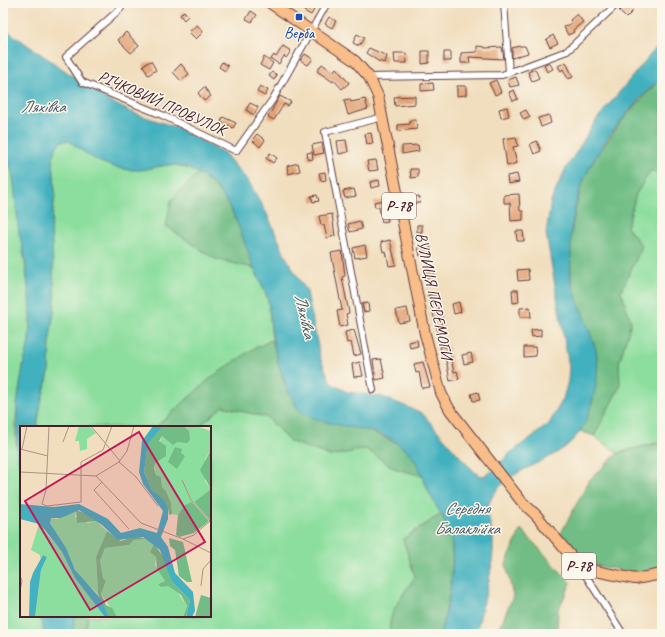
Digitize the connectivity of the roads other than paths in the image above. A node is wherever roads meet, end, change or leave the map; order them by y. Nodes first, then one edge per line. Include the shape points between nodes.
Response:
1 (124, 3) edge
2 (270, 3) edge
3 (327, 3) edge
4 (504, 3) edge
5 (618, 3) edge
6 (310, 30) junction
7 (509, 72) junction
8 (369, 77) junction
9 (383, 117) junction
10 (373, 390) dead end
11 (581, 568) junction
12 (662, 574) edge
13 (623, 634) edge

1 - 6 street, РІЧКОВИЙ ПРОВУЛОК via 66,57 82,82 162,115 236,151 273,99
2 - 6 main road, ВУЛИЦЯ ПЕРЕМОГИ / Р-78
3 - 6 street
4 - 7 street
5 - 7 street via 568,51
6 - 8 main road, ВУЛИЦЯ ПЕРЕМОГИ / Р-78 via 355,60
7 - 8 street via 502,75
8 - 9 main road, ВУЛИЦЯ ПЕРЕМОГИ / Р-78 via 378,96
9 - 10 street via 325,132
9 - 11 main road, ВУЛИЦЯ ПЕРЕМОГИ / Р-78 via 432,363 442,393 450,410 478,447 522,502
11 - 12 main road, Р-78 via 635,579
11 - 13 street

